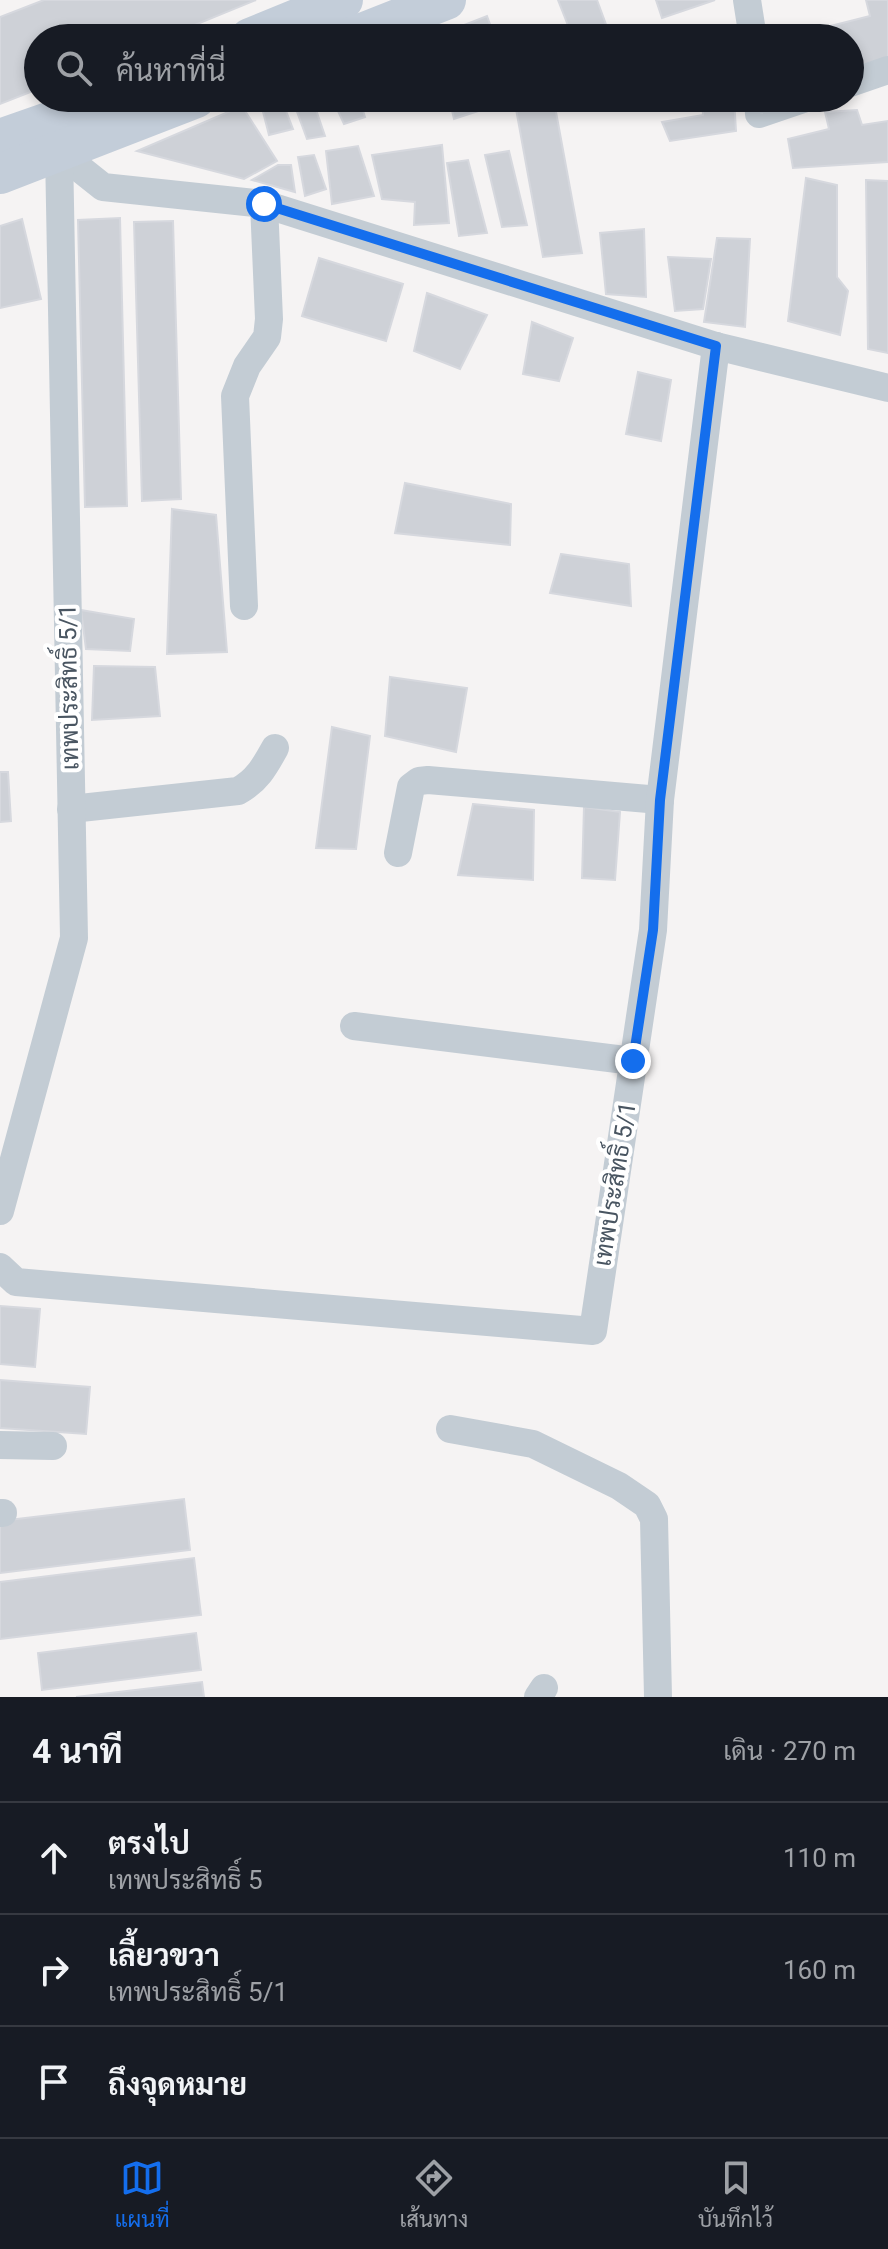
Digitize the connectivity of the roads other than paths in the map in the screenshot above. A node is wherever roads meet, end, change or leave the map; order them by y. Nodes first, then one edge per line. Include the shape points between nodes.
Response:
1 (343, 0) edge
2 (446, 0) edge
3 (747, 0) edge
4 (284, 24) edge
5 (385, 24) edge
6 (751, 24) edge
7 (888, 70) edge
8 (864, 78) edge
9 (70, 112) edge
10 (160, 112) edge
11 (0, 139) edge
12 (59, 152) junction
13 (0, 174) edge
14 (264, 204) junction
15 (716, 346) junction
16 (888, 388) edge
17 (244, 606) dead end
18 (275, 748) dead end
19 (660, 800) junction
20 (71, 809) junction
21 (398, 853) dead end
22 (354, 1026) dead end
23 (633, 1061) junction
24 (0, 1211) edge
25 (0, 1267) edge
26 (450, 1429) dead end
27 (0, 1445) edge
28 (53, 1446) dead end
29 (658, 1697) edge

1 - 4 main road
2 - 5 main road
3 - 6 street
7 - 8 street
9 - 11 main road
10 - 12 main road
12 - 13 main road
12 - 14 street via 103,187
12 - 20 street, เทพประสิทธิ์ 5/1
14 - 15 street
14 - 17 street via 267,337 235,396
15 - 16 street
15 - 19 street, เทพประสิทธิ์ 5/1
18 - 20 street via 261,773 238,791
19 - 21 street via 419,781 411,787
19 - 23 street, เทพประสิทธิ์ 5/1 via 653,930
20 - 24 street, เทพประสิทธิ์ 5/1 via 74,938
22 - 23 street
23 - 25 street, เทพประสิทธิ์ 5/1 via 593,1331 16,1282
26 - 29 street via 533,1444 647,1505 654,1519
27 - 28 street

